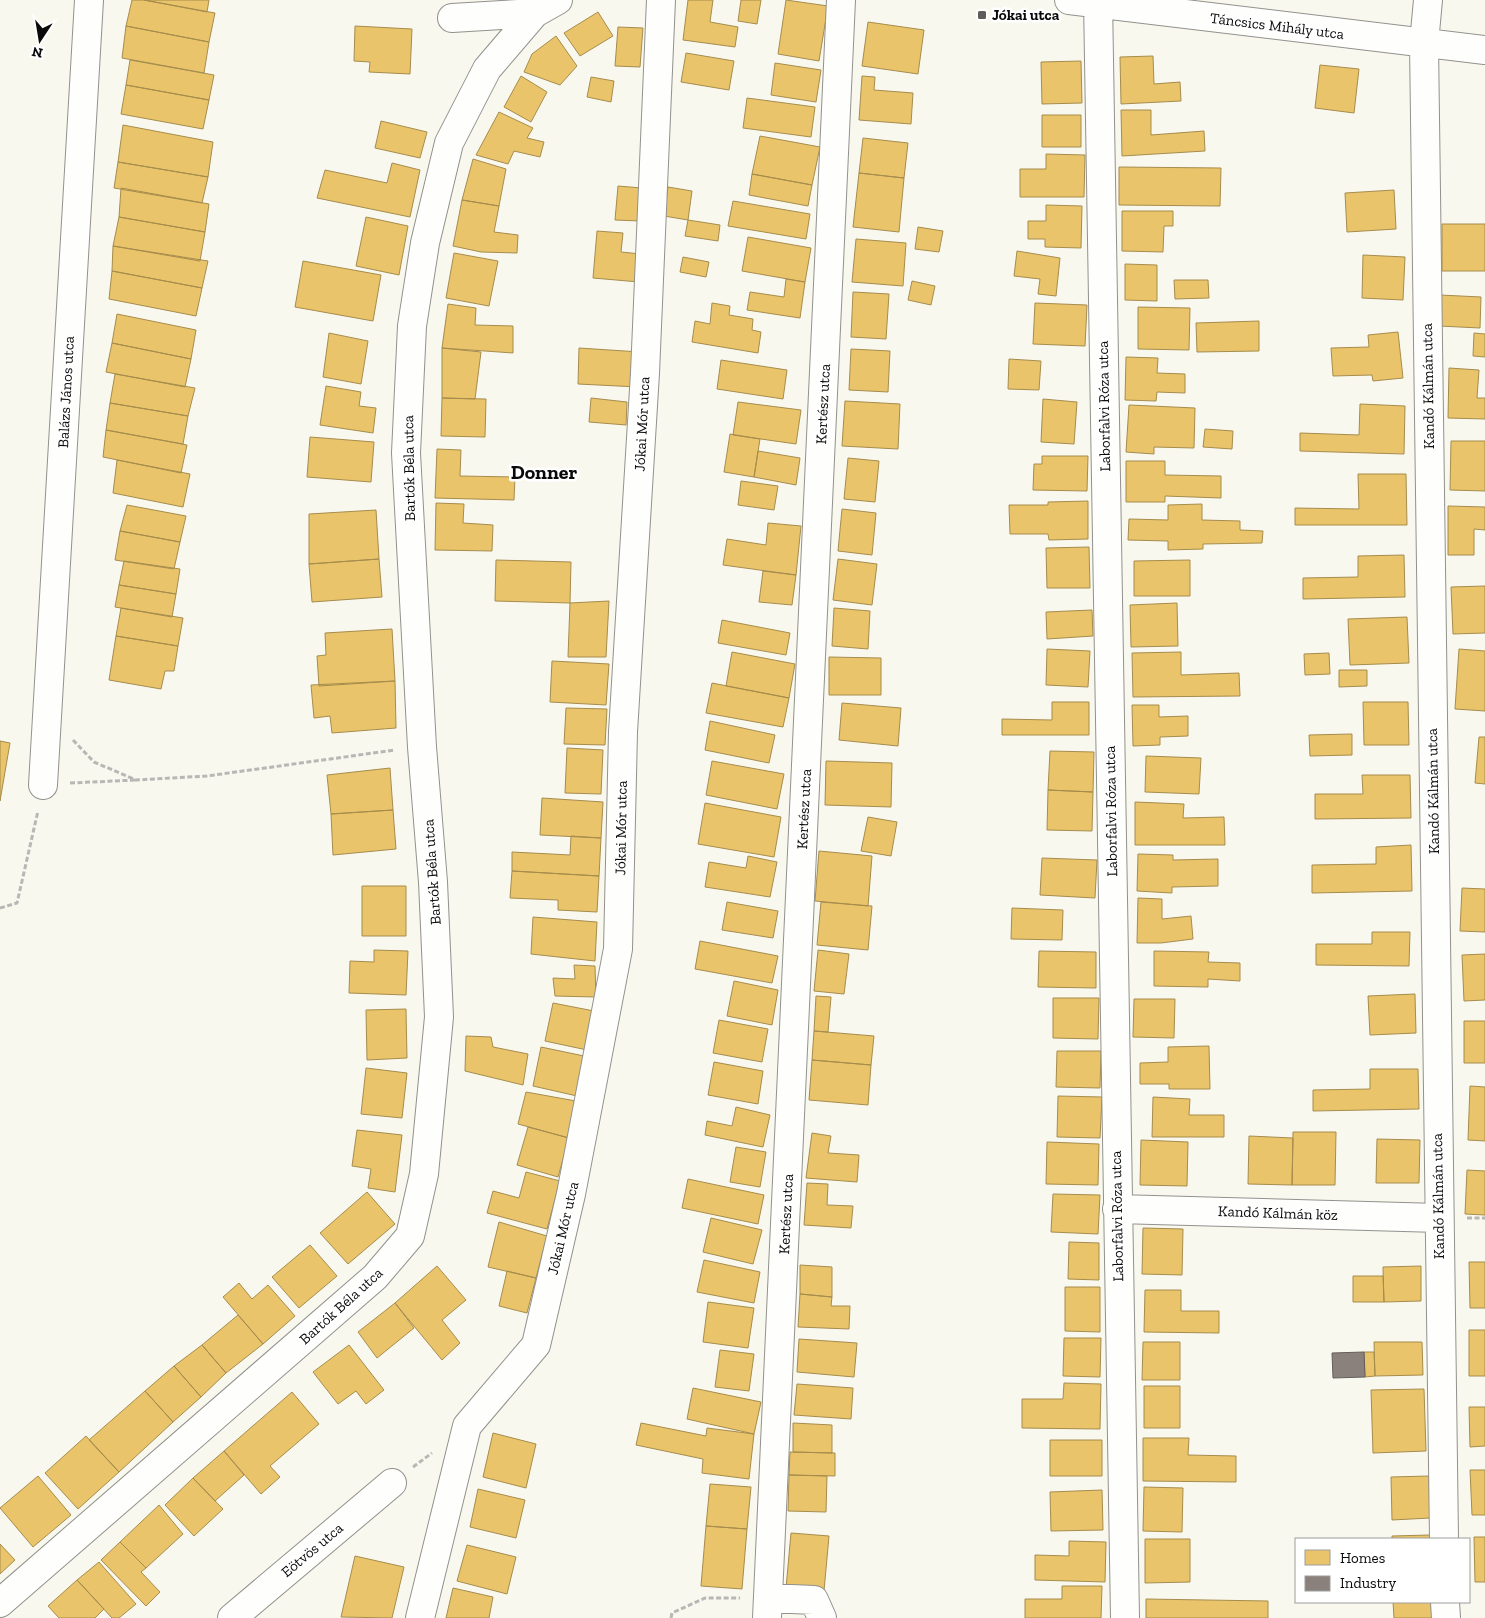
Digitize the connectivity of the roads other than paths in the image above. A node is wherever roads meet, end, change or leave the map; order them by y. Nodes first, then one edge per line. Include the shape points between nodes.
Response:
1 (90, 0) edge
2 (661, 0) edge
3 (841, 0) edge
4 (1069, 0) edge
5 (1428, 0) edge
6 (1098, 2) edge
7 (538, 4) edge
8 (452, 18) dead end
9 (1424, 43) junction
10 (1485, 50) edge
11 (43, 785) road end
12 (1117, 1209) junction
13 (1438, 1218) junction
14 (392, 1483) dead end
15 (1444, 1538) edge
16 (0, 1603) edge
17 (1445, 1603) edge
18 (768, 1608) edge
19 (232, 1618) edge
20 (420, 1618) edge
21 (822, 1618) edge
22 (1125, 1618) edge
23 (1446, 1618) edge

1 - 11 street, Balázs János utca
2 - 20 street, Jókai Mór utca via 624,732 618,949 571,1194 536,1345 467,1426
3 - 18 street, Kertész utca
4 - 6 street, Táncsics Mihály utca
5 - 9 street, Kandó Kálmán utca
6 - 9 street, Táncsics Mihály utca
6 - 12 street, Laborfalvi Róza utca
7 - 8 street
7 - 16 street, Bartók Béla utca via 487,69 449,143 425,243 412,326 406,453 439,1017 424,1174 410,1236 375,1277
9 - 10 street, Táncsics Mihály utca
9 - 13 street, Kandó Kálmán utca
12 - 13 street, Kandó Kálmán köz
12 - 22 street, Laborfalvi Róza utca
13 - 15 street, Kandó Kálmán utca
14 - 19 street, Eötvös utca
17 - 23 street
18 - 21 street via 814,1600

